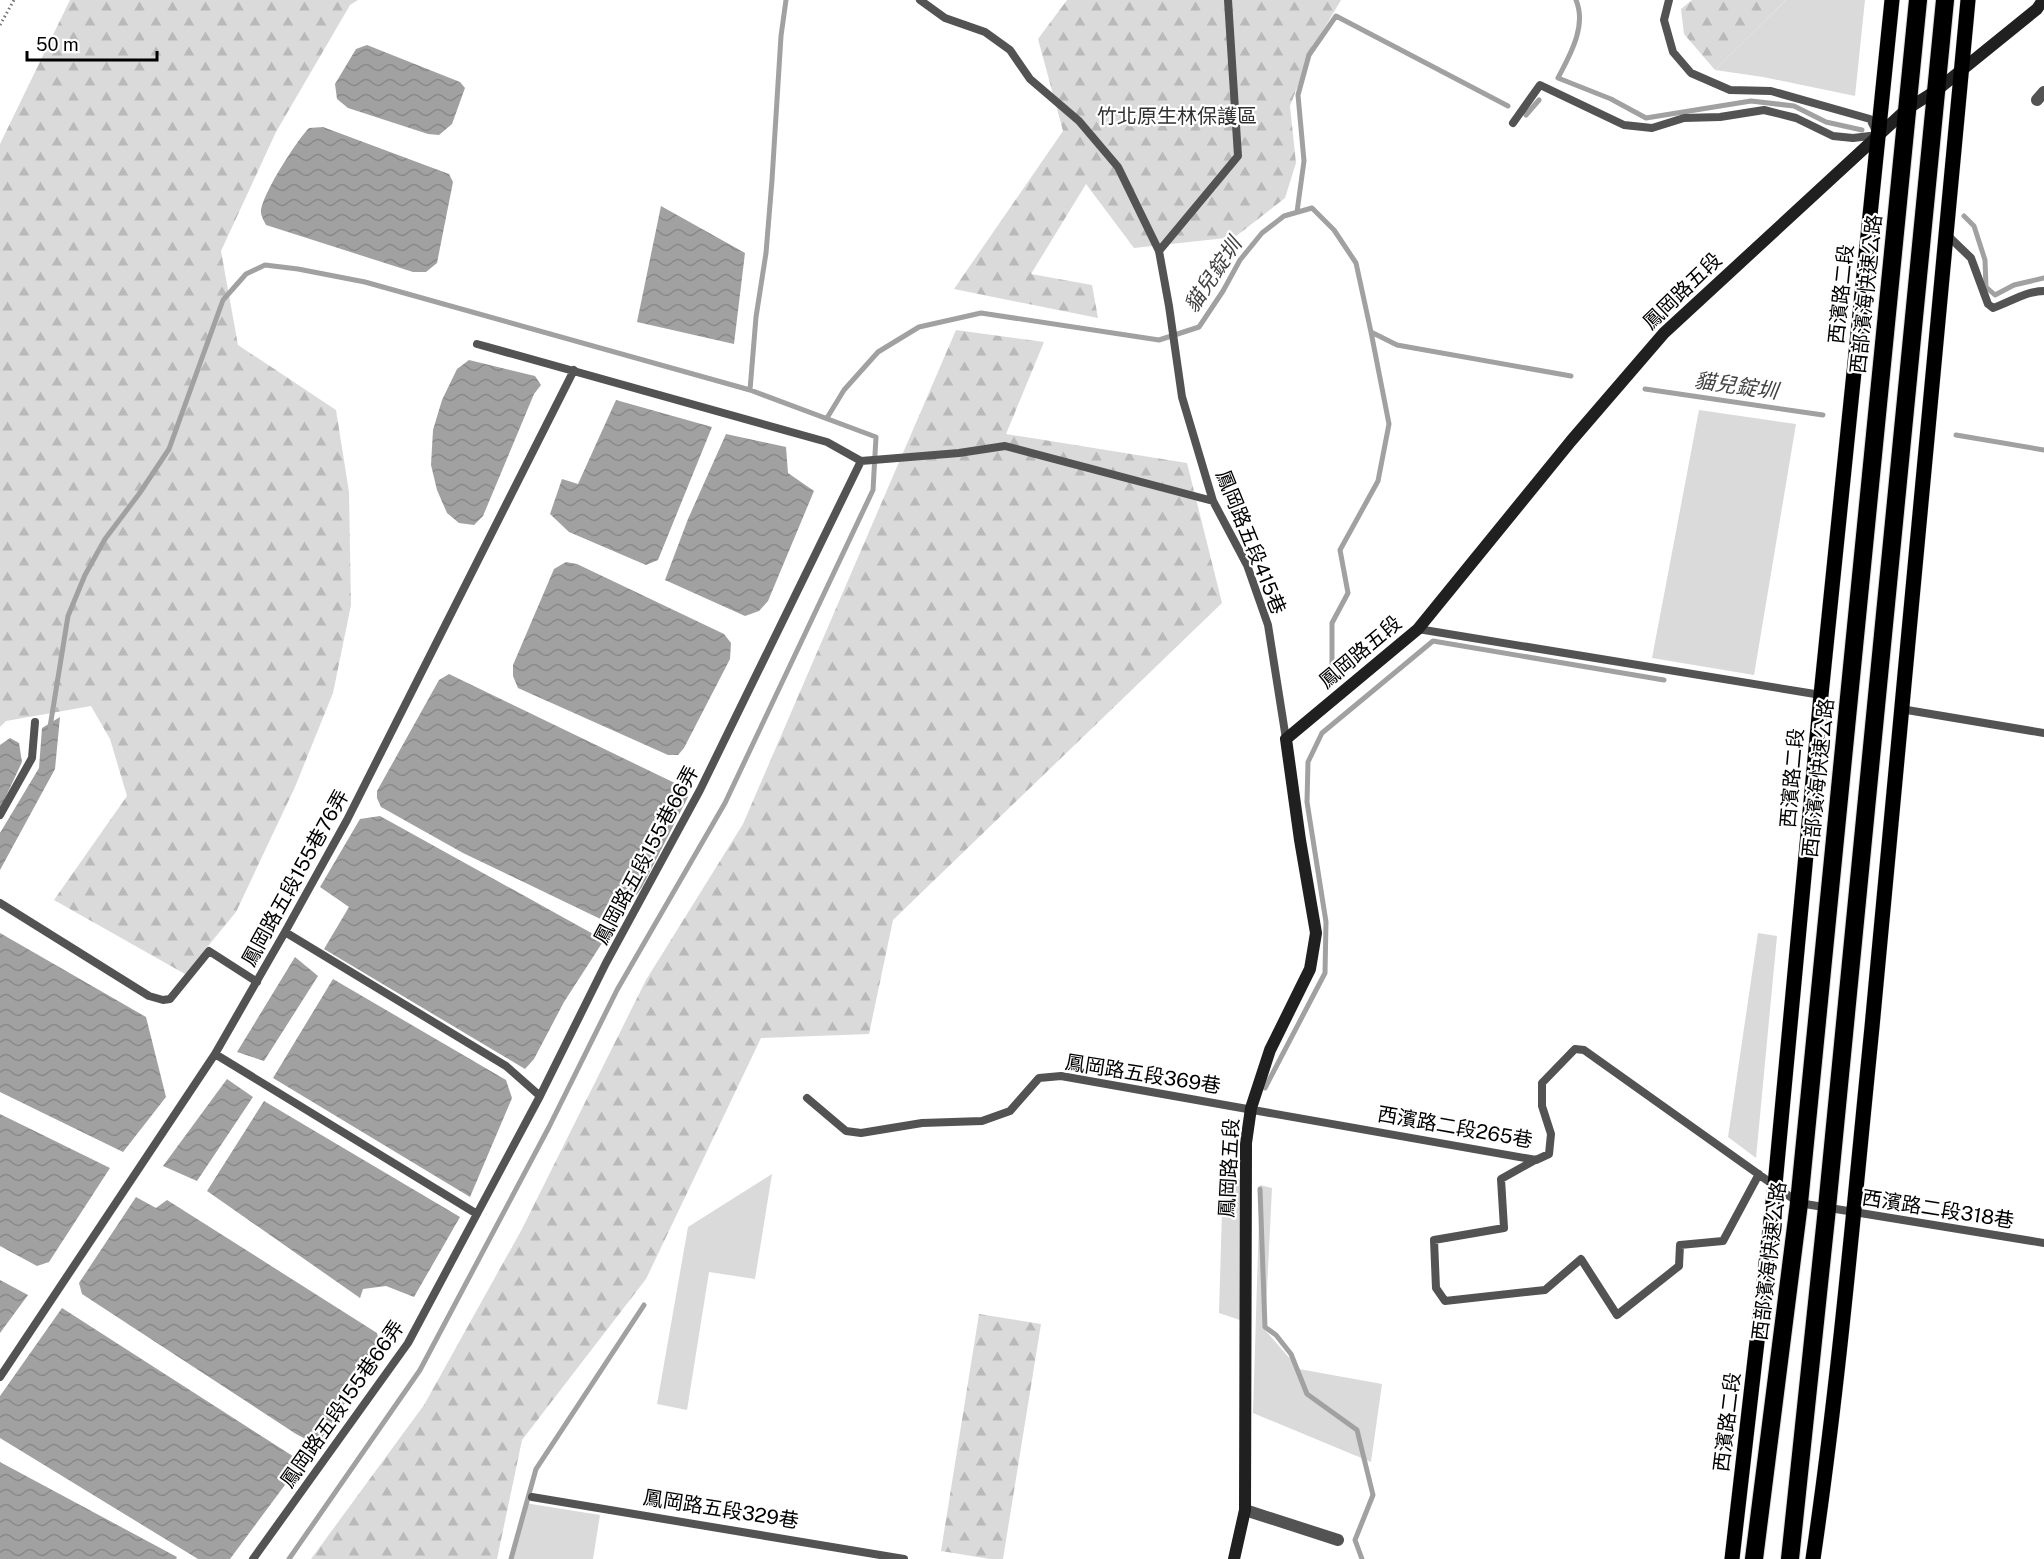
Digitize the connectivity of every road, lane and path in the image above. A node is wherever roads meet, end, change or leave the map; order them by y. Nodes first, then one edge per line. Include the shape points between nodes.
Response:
1 (14, 0) edge
2 (920, 0) edge
3 (1228, 0) edge
4 (1669, 0) edge
5 (1892, 0) edge
6 (1918, 0) edge
7 (1945, 0) edge
8 (1968, 0) edge
9 (2043, 0) edge
10 (0, 25) edge
11 (1961, 70) junction
12 (1937, 90) junction
13 (1907, 109) junction
14 (1513, 123) dead end
15 (1878, 135) junction
16 (1944, 232) junction
17 (1159, 251) junction
18 (2044, 291) edge
19 (477, 344) dead end
20 (574, 370) junction
21 (861, 461) junction
22 (1213, 501) junction
23 (1418, 629) junction
24 (1821, 695) junction
25 (1901, 709) junction
26 (35, 722) dead end
27 (2044, 733) edge
28 (1286, 739) junction
29 (0, 815) edge
30 (0, 903) edge
31 (285, 932) junction
32 (256, 982) junction
33 (215, 1054) junction
34 (540, 1096) junction
35 (807, 1098) dead end
36 (1251, 1108) junction
37 (1536, 1160) junction
38 (1759, 1174) junction
39 (1775, 1185) junction
40 (1799, 1203) junction
41 (1827, 1208) junction
42 (1854, 1212) junction
43 (477, 1214) junction
44 (2044, 1244) edge
45 (0, 1377) edge
46 (532, 1497) dead end
47 (1245, 1510) junction
48 (1338, 1540) dead end
49 (253, 1559) edge
50 (904, 1559) edge
51 (1234, 1559) edge
52 (1732, 1559) edge
53 (1754, 1559) edge
54 (1790, 1559) edge
55 (1813, 1559) edge

1 - 10 path
2 - 17 lane, 鳳岡路五段415巷 via 945,18 985,32 1010,50 1030,79 1079,121 1118,167
3 - 17 lane via 1238,156
4 - 15 lane via 1664,20 1673,52 1691,73 1730,90 1771,91 1870,119
5 - 15 main road, 西濱路二段
6 - 13 highway, 西部濱海快速公路
7 - 12 highway
8 - 11 main road
9 - 11 street, 鳳岡路五段
11 - 12 street, 鳳岡路五段
11 - 16 main road
12 - 13 street, 鳳岡路五段
12 - 41 highway
13 - 15 street, 鳳岡路五段
13 - 40 highway, 西部濱海快速公路
14 - 15 lane via 1540,85 1624,124 1652,128 1684,118 1764,110 1796,118 1833,136
15 - 23 street, 鳳岡路五段 via 1664,333
15 - 24 main road, 西濱路二段
16 - 18 lane via 1971,258 1993,308 2032,291
16 - 25 main road
17 - 22 lane, 鳳岡路五段415巷 via 1182,397
19 - 20 lane
20 - 21 lane via 827,442
20 - 31 lane, 鳳岡路五段155巷76弄 via 347,820
21 - 22 lane via 1005,446
21 - 34 lane, 鳳岡路五段155巷66弄 via 700,790 606,963
22 - 28 lane, 鳳岡路五段415巷 via 1247,565 1268,625
23 - 24 lane
23 - 28 street, 鳳岡路五段
24 - 39 main road, 西濱路二段
25 - 27 lane
25 - 42 main road
26 - 29 lane via 32,758
28 - 36 street, 鳳岡路五段 via 1316,933 1310,969 1270,1050
30 - 32 lane via 149,996 170,999 209,951
31 - 32 lane, 鳳岡路五段155巷76弄
31 - 34 lane via 506,1066
32 - 33 lane, 鳳岡路五段155巷76弄
33 - 43 lane
33 - 45 lane, 鳳岡路五段155巷76弄
34 - 43 lane, 鳳岡路五段155巷66弄
35 - 36 lane, 鳳岡路五段369巷 via 846,1131 861,1133 982,1121 1010,1111 1038,1078 1061,1076
36 - 37 lane, 西濱路二段265巷
36 - 47 street, 鳳岡路五段 via 1246,1143
37 - 38 lane, 西濱路二段265巷 via 1549,1154 1551,1134 1542,1106 1542,1083 1575,1049 1584,1050
37 - 38 lane via 1501,1179 1504,1228 1434,1240 1436,1288 1445,1301 1545,1290 1581,1259 1617,1315 1680,1266 1680,1245 1724,1241
38 - 39 lane, 西濱路二段265巷
39 - 40 lane, 西濱路二段265巷
39 - 52 main road, 西濱路二段
40 - 41 lane, 西濱路二段318巷
40 - 53 highway, 西部濱海快速公路
41 - 42 lane, 西濱路二段318巷
41 - 54 highway
42 - 44 lane, 西濱路二段318巷
42 - 55 main road via 1830,1441
43 - 49 lane, 鳳岡路五段155巷66弄 via 408,1343
46 - 50 lane, 鳳岡路五段329巷
47 - 48 street
47 - 51 street, 鳳岡路五段

